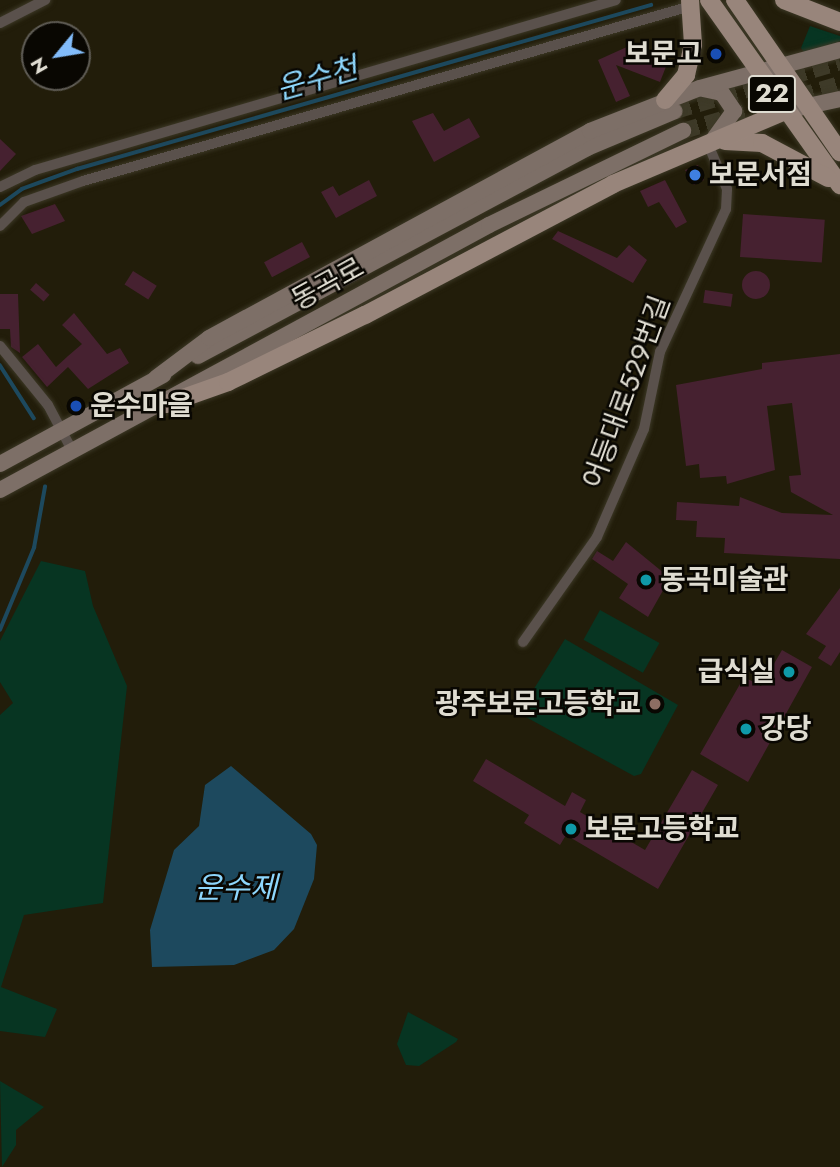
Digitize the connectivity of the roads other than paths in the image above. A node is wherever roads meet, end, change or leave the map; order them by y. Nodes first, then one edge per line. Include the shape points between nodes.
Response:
1 (46, 0) edge
2 (616, 0) edge
3 (709, 0) edge
4 (735, 0) edge
5 (784, 0) edge
6 (690, 3) edge
7 (840, 22) edge
8 (0, 23) edge
9 (840, 50) edge
10 (778, 65) junction
11 (756, 71) junction
12 (699, 88) junction
13 (840, 99) edge
14 (670, 106) junction
15 (806, 106) junction
16 (785, 111) junction
17 (684, 131) tunnel mouth
18 (708, 144) junction
19 (840, 152) edge
20 (840, 186) edge
21 (0, 187) edge
22 (0, 226) edge
23 (0, 345) edge
24 (166, 404) junction
25 (62, 431) junction
26 (73, 452) junction
27 (0, 464) edge
28 (0, 489) edge
29 (523, 642) dead end

1 - 8 street
2 - 21 street via 48,166
3 - 11 main road, 22
4 - 10 main road, 22
5 - 7 main road
6 - 14 main road via 694,44 686,75
6 - 22 street via 83,181 24,202
9 - 10 main road
10 - 11 main road
10 - 15 main road, 22
11 - 12 main road
11 - 16 main road, 22
12 - 14 main road
12 - 18 main road via 722,93 734,111
13 - 15 main road
14 - 25 main road via 590,131 209,338 156,378
15 - 16 main road
15 - 19 main road, 22
16 - 18 main road
16 - 20 main road, 22
17 - 24 main road, 동곡로 via 489,225
18 - 20 main road via 762,143
18 - 24 main road via 613,184 241,376
18 - 29 street, 어등대로529번길 via 727,189 726,209 660,352 644,429 597,537
23 - 25 street
24 - 26 main road, 동곡로
25 - 26 street
25 - 27 main road
26 - 28 main road, 동곡로

